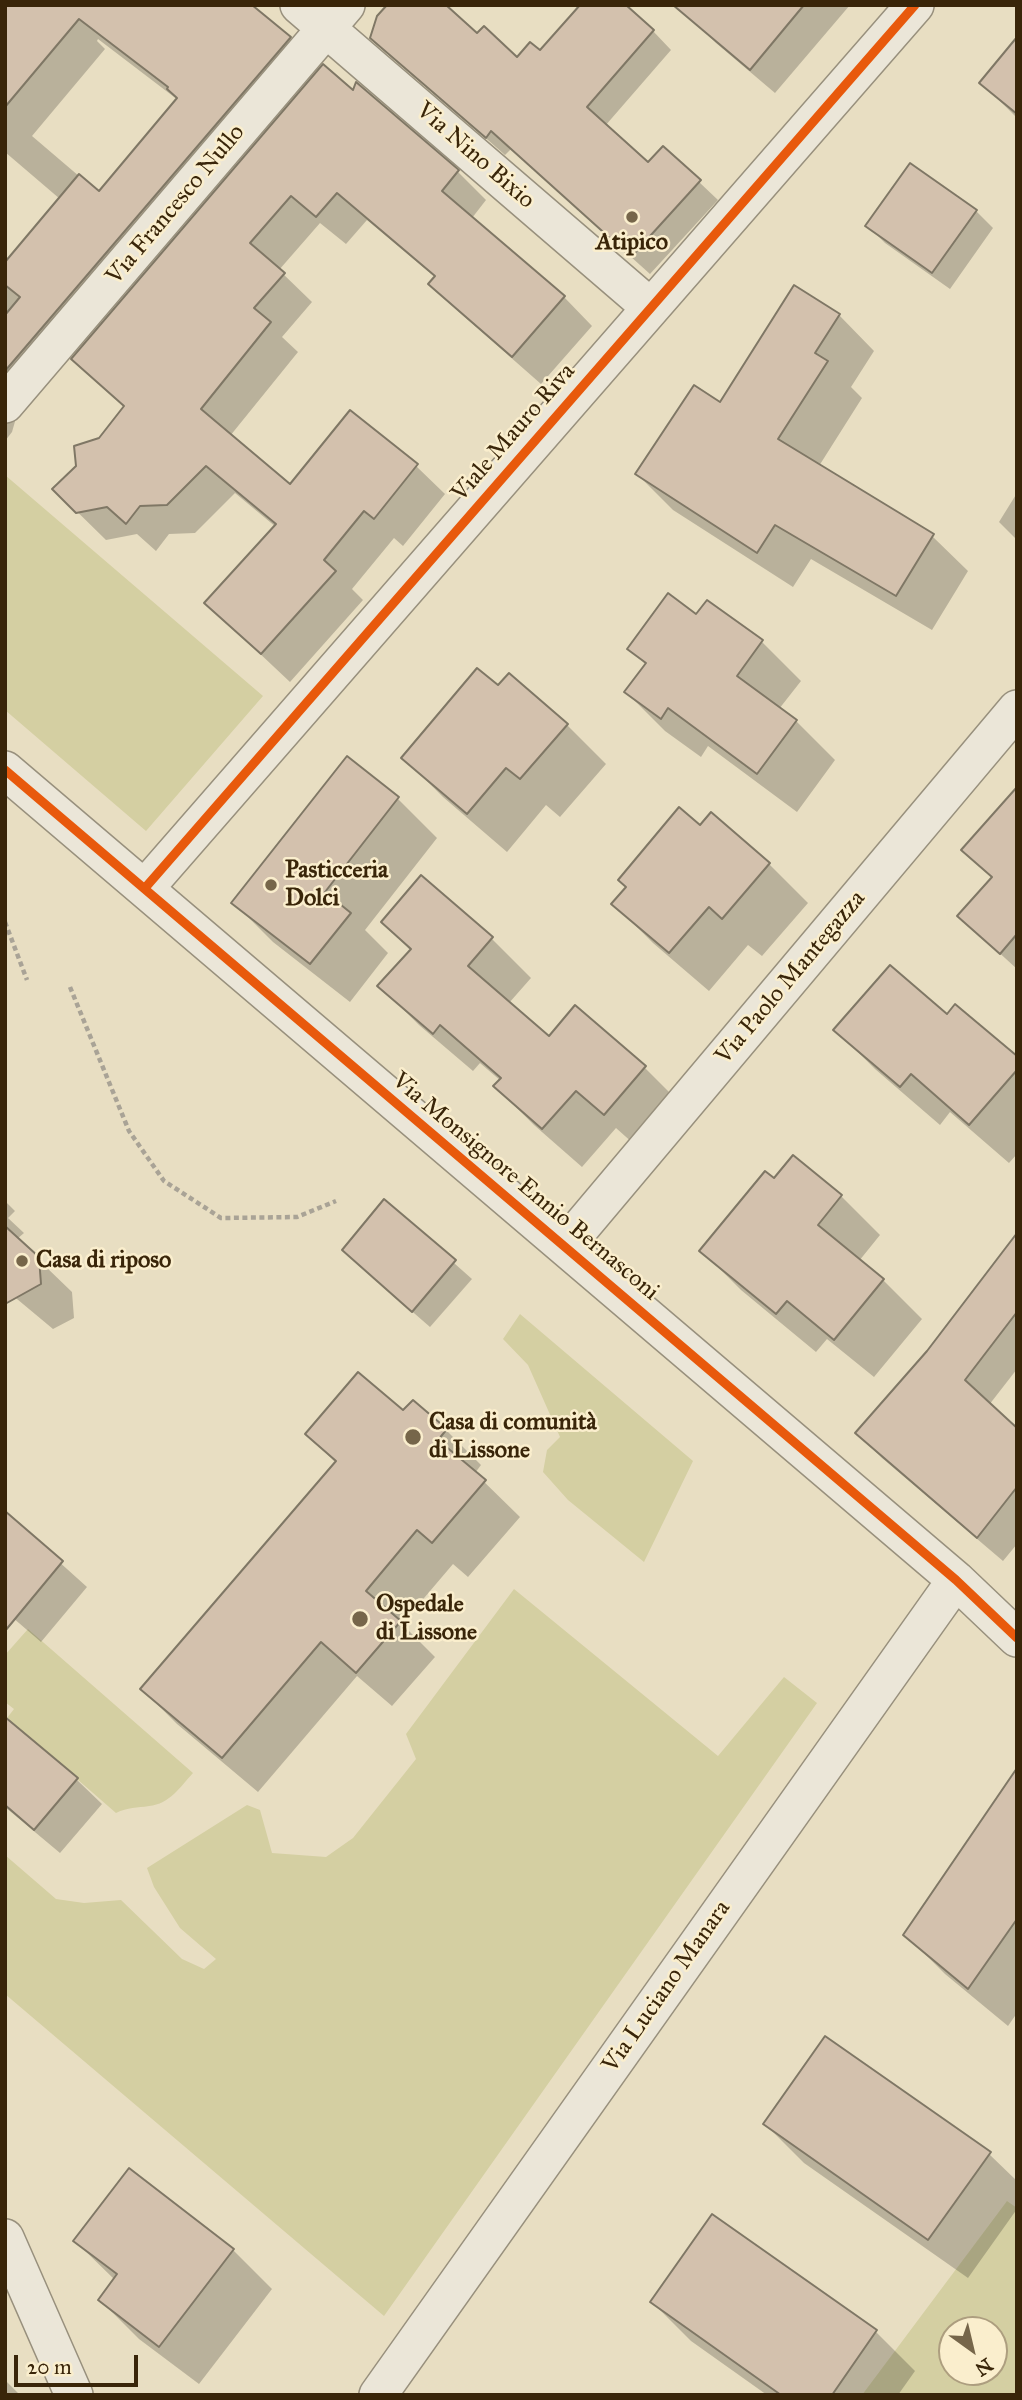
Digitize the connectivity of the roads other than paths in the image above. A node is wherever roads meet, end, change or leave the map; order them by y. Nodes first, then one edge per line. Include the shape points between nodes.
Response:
1 (915, 5) edge
2 (324, 13) edge
3 (650, 307) junction
4 (5, 404) edge
5 (1017, 709) edge
6 (5, 770) edge
7 (145, 888) junction
8 (565, 1246) junction
9 (956, 1580) junction
10 (1017, 1638) edge
11 (5, 2238) edge
12 (74, 2395) edge
13 (378, 2395) edge

1 - 3 street, Viale Mauro Riva
2 - 3 street, Via Nino Bixio
2 - 4 street, Via Francesco Nullo
3 - 7 street, Viale Mauro Riva
5 - 8 street, Via Paolo Mantegazza
6 - 7 street, Via Monsignore Ennio Bernasconi
7 - 8 street, Via Monsignore Ennio Bernasconi
8 - 9 street, Via Monsignore Ennio Bernasconi
9 - 10 street, Via Monsignore Ennio Bernasconi
9 - 13 street, Via Luciano Manara
11 - 12 street

